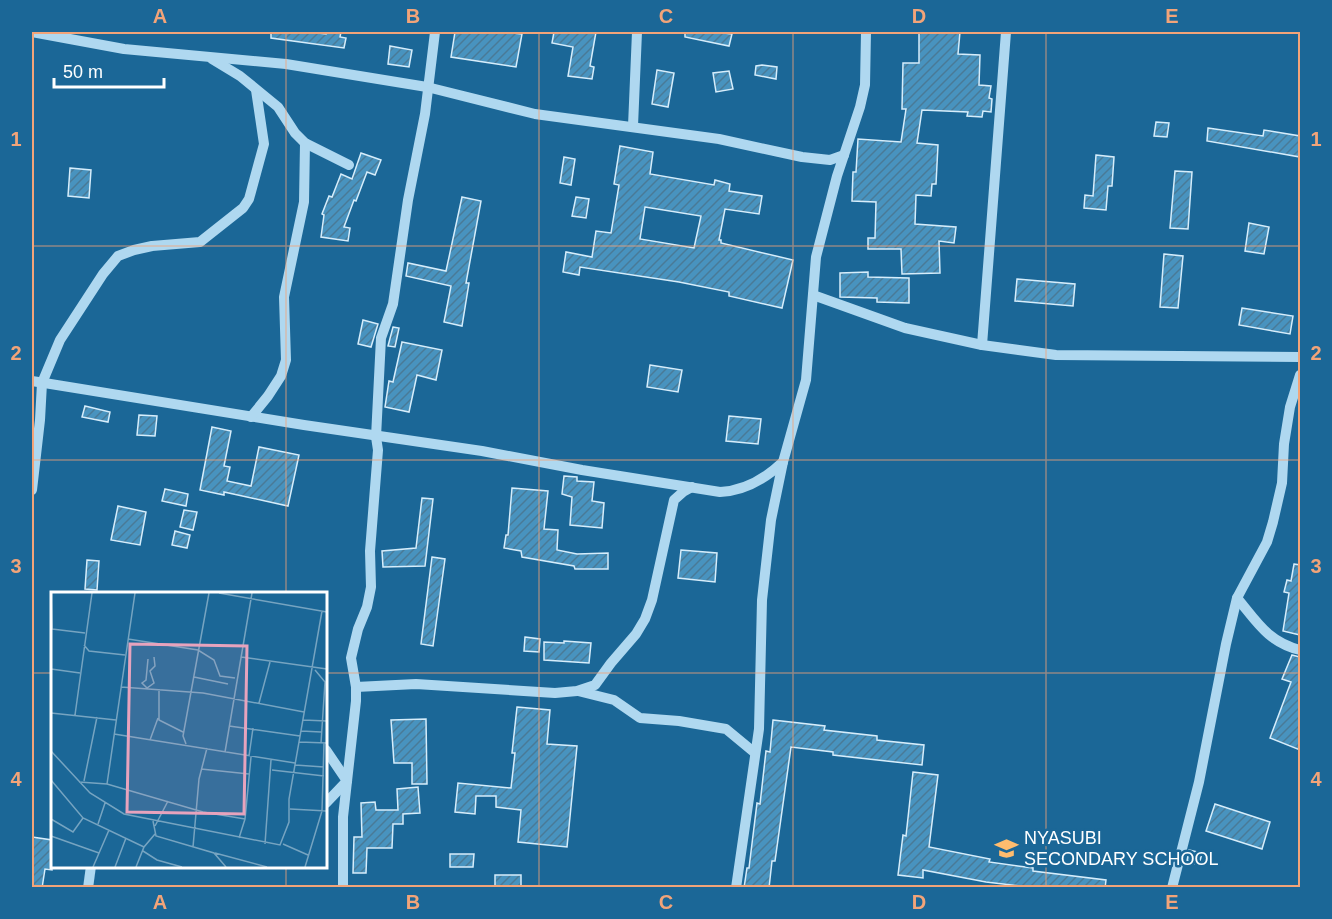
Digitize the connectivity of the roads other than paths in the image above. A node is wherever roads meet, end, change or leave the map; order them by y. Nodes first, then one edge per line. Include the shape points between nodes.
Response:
1 (32, 32) edge
2 (435, 32) edge
3 (638, 32) edge
4 (866, 32) edge
5 (1006, 32) edge
6 (86, 36) edge
7 (207, 56) junction
8 (427, 87) junction
9 (256, 90) junction
10 (633, 126) junction
11 (305, 143) junction
12 (844, 155) junction
13 (349, 165) dead end
14 (813, 295) junction
15 (982, 345) junction
16 (1300, 357) edge
17 (1300, 375) edge
18 (37, 382) edge
19 (251, 417) junction
20 (376, 437) junction
21 (783, 462) junction
22 (692, 487) junction
23 (32, 490) edge
24 (1237, 598) junction
25 (1300, 650) edge
26 (356, 687) junction
27 (577, 690) junction
28 (327, 752) edge
29 (755, 753) junction
30 (346, 782) junction
31 (327, 802) edge
32 (91, 868) edge
33 (88, 888) edge
34 (343, 888) edge
35 (736, 888) edge
36 (1172, 888) edge

1 - 6 street
2 - 8 street
3 - 10 street
4 - 12 street via 865,85
5 - 15 street
6 - 7 street via 124,49
7 - 8 street via 286,64
7 - 9 street
8 - 10 street via 535,114
8 - 20 street via 393,304 381,338
9 - 11 street via 282,111
9 - 18 street via 264,144 243,208 200,242 152,246 118,256 69,324
10 - 12 street via 802,157 830,160
11 - 13 street
11 - 19 street via 304,202 284,297 286,360 281,375
12 - 14 street via 816,257
14 - 15 street via 906,328
14 - 21 street via 806,380
15 - 16 street via 1056,356
17 - 24 street via 1290,407 1274,522
18 - 19 street
18 - 23 street via 40,420
19 - 20 street
20 - 22 street
20 - 26 street via 371,587 351,658
21 - 22 street via 770,474 729,491
21 - 29 street via 765,564 760,716
22 - 27 street via 674,500 645,619 595,685
24 - 25 street via 1264,633
24 - 36 street via 1199,782
26 - 27 street via 416,684 520,692
26 - 30 street
27 - 29 street via 614,700 640,718 726,729
28 - 30 street
29 - 35 street
30 - 31 street
30 - 34 street
32 - 33 street

